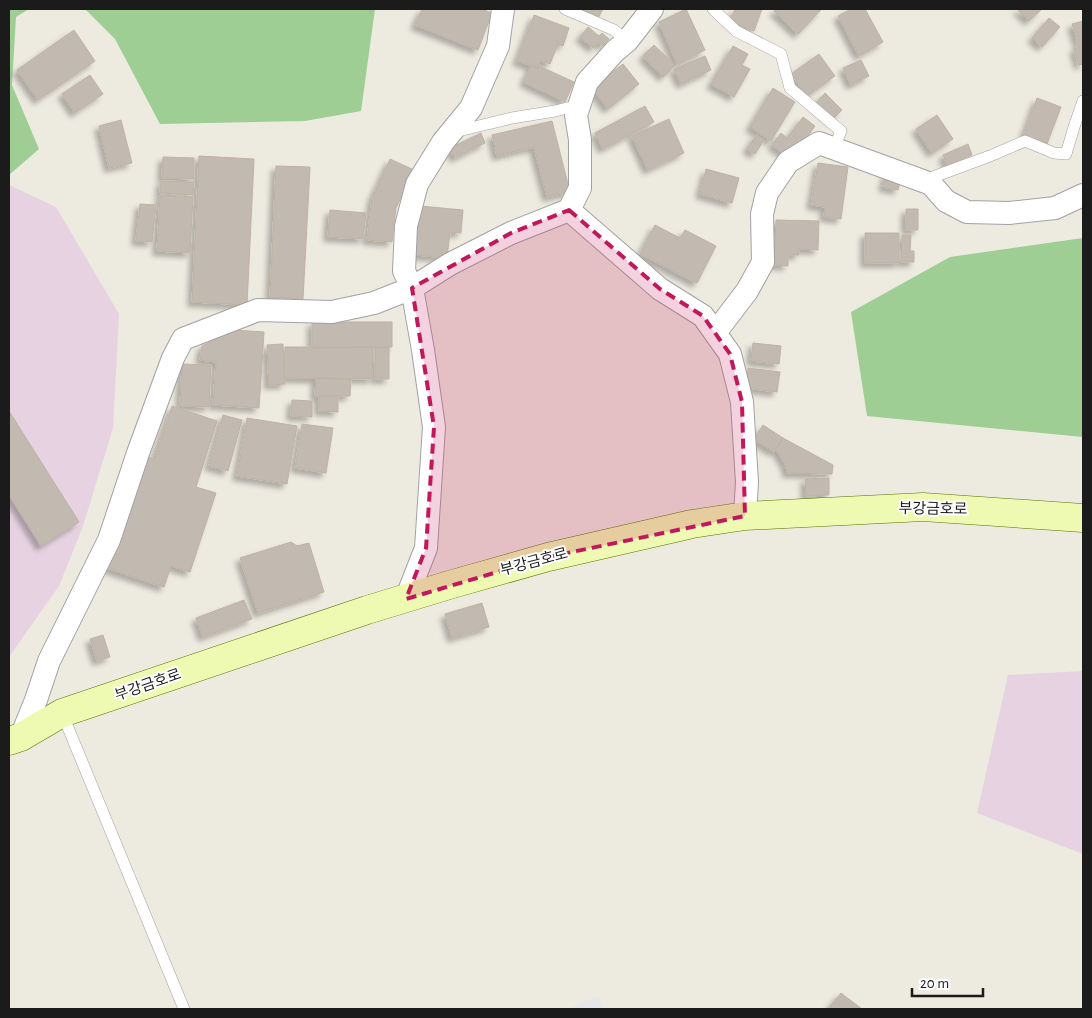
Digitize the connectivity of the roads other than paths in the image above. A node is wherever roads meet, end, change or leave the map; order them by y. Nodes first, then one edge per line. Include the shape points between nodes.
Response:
1 (503, 9) edge
2 (565, 9) edge
3 (652, 9) edge
4 (713, 9) edge
5 (627, 41) junction
6 (1083, 101) edge
7 (579, 105) junction
8 (450, 134) junction
9 (834, 148) junction
10 (931, 184) junction
11 (1083, 194) edge
12 (569, 210) junction
13 (412, 288) junction
14 (715, 333) junction
15 (746, 516) junction
16 (1083, 518) edge
17 (406, 599) junction
18 (62, 714) junction
19 (15, 739) edge
20 (184, 1009) edge

1 - 8 street via 498,46 471,108
2 - 5 lane via 614,30
3 - 5 street
4 - 9 lane via 736,31 780,54 790,88 841,131
5 - 7 street via 587,82
6 - 10 lane via 1066,154 1054,153 1025,140 934,177
7 - 8 lane
7 - 12 street via 576,115 580,140 580,188
8 - 13 street via 417,184 406,226 404,271
9 - 10 street
9 - 14 street via 819,143 788,162 767,193 762,214 763,262 747,292
10 - 11 street via 946,201 967,212 1009,213 1055,208
12 - 13 street via 511,233 450,264
12 - 14 street via 660,289 703,316
13 - 17 street via 434,428 426,548
13 - 19 street via 374,303 332,312 258,310 183,339 150,419 109,540 49,661 36,700
14 - 15 street via 730,354 742,402 748,482
15 - 16 street, 부강금호로 via 923,507
15 - 17 street, 부강금호로 via 692,524 548,557
17 - 18 street, 부강금호로
18 - 19 street, 부강금호로
18 - 20 lane

